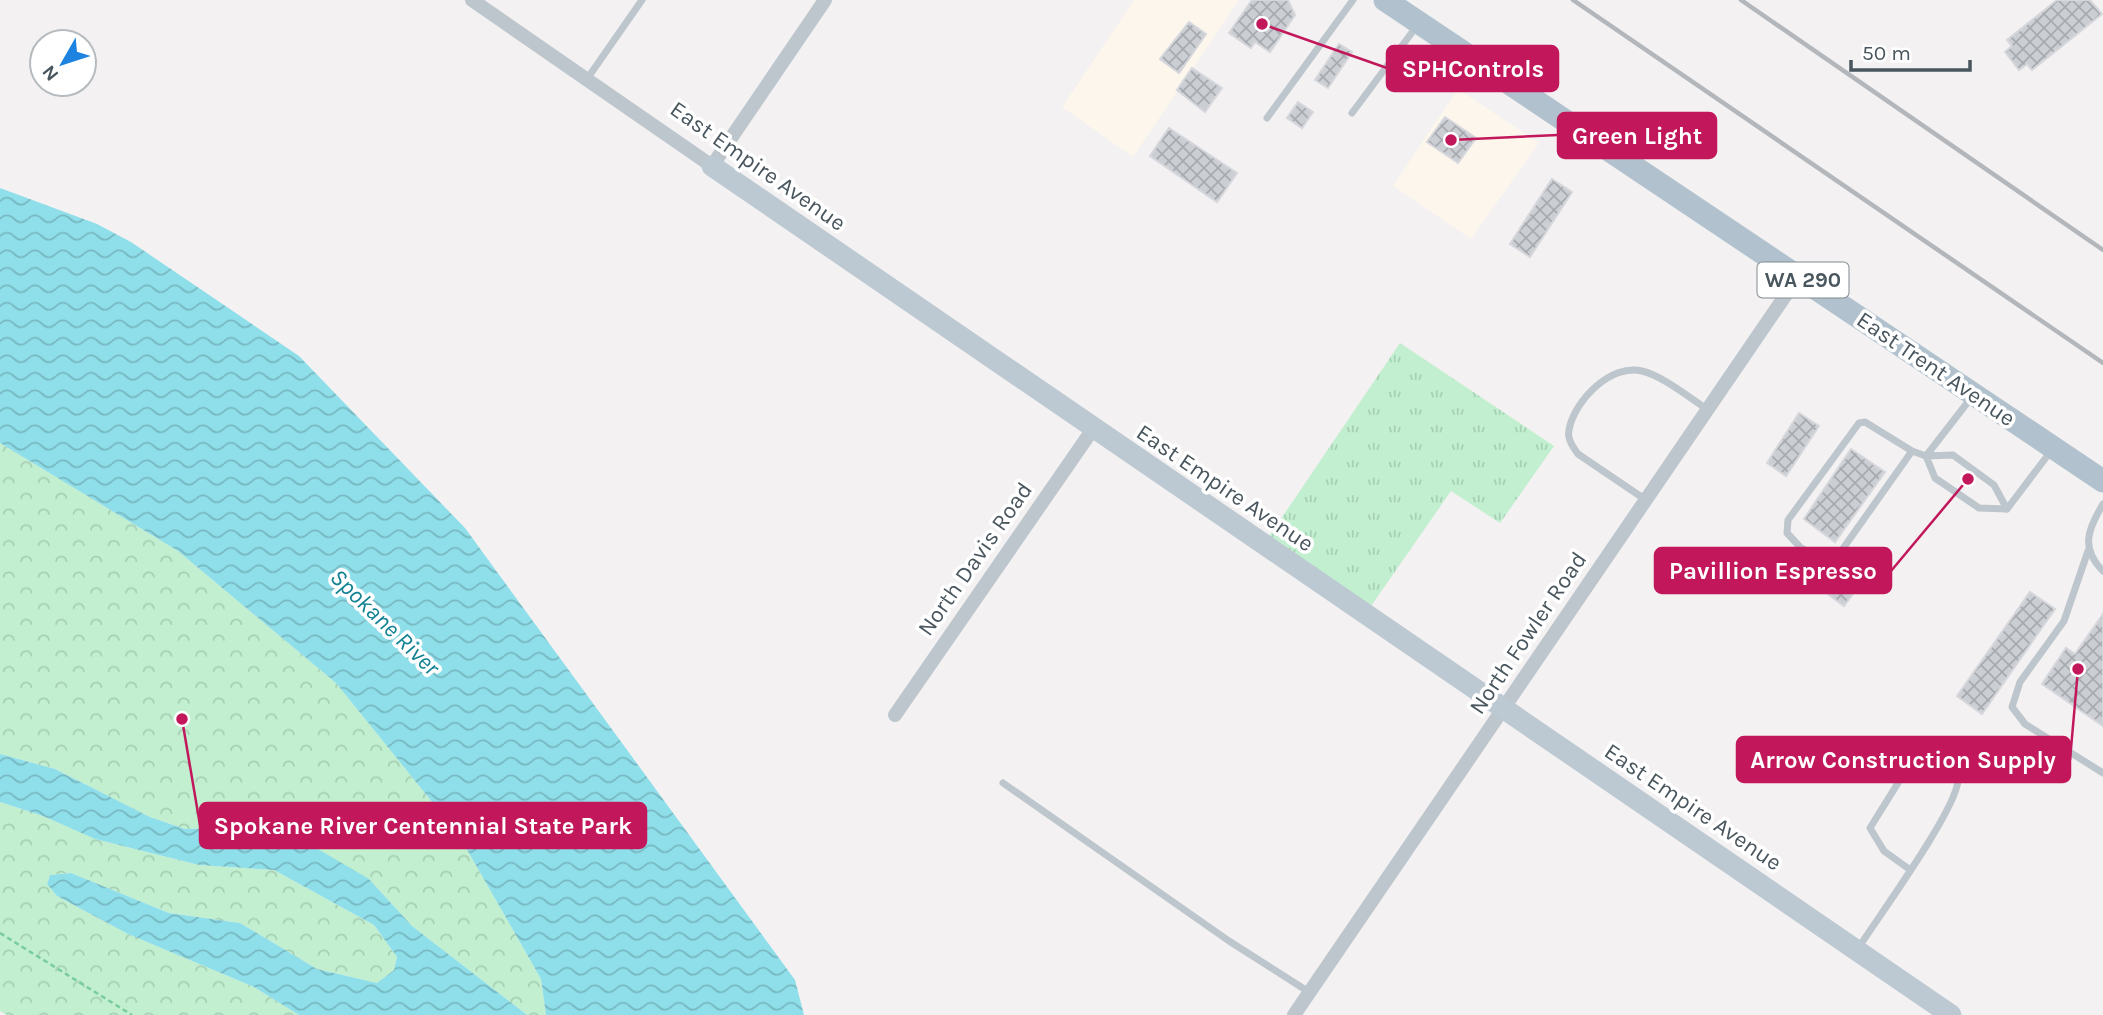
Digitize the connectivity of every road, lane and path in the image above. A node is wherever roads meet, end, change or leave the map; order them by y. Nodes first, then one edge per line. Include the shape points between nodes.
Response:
1 (642, 0) edge
2 (825, 0) edge
3 (1353, 0) edge
4 (1385, 0) edge
5 (475, 1) edge
6 (1419, 23) junction
7 (586, 79) junction
8 (1352, 113) dead end
9 (1267, 118) dead end
10 (712, 166) junction
11 (1798, 277) junction
12 (1974, 394) junction
13 (1708, 409) junction
14 (1093, 429) junction
15 (2053, 447) junction
16 (1912, 451) junction
17 (1926, 456) junction
18 (2103, 481) edge
19 (1646, 500) junction
20 (2103, 504) edge
21 (2007, 509) junction
22 (2088, 551) junction
23 (2103, 571) edge
24 (1503, 710) junction
25 (895, 715) dead end
26 (2103, 773) edge
27 (1003, 783) dead end
28 (1909, 869) junction
29 (0, 933) edge
30 (1856, 950) junction
31 (1310, 992) junction
32 (132, 1015) edge
33 (1294, 1015) edge
34 (1951, 1015) edge

1 - 7 lane
2 - 10 street
3 - 9 lane
4 - 6 main road, East Trent Avenue / WA 290
5 - 7 street, East Empire Avenue
6 - 8 lane
6 - 11 main road, East Trent Avenue / WA 290
7 - 10 street, East Empire Avenue
10 - 14 street, East Empire Avenue
11 - 12 main road, East Trent Avenue / WA 290
11 - 13 street, North Fowler Road
12 - 15 main road, East Trent Avenue / WA 290
12 - 17 lane
13 - 19 street, North Fowler Road
13 - 19 lane via 1643,371 1609,374 1593,389 1569,430 1570,443 1578,454
14 - 24 street, East Empire Avenue
14 - 25 street, North Davis Road
15 - 18 main road, East Trent Avenue / WA 290
15 - 21 lane
16 - 16 lane via 1865,422 1859,423 1788,520 1787,533 1801,548 1827,561 1837,557
16 - 17 lane
17 - 21 lane via 1935,478 1979,508
17 - 21 lane via 1953,455 1994,485
19 - 24 street, North Fowler Road
20 - 22 lane via 2086,540
22 - 23 lane
22 - 26 lane via 2064,621 2020,682 2012,707 2025,724
24 - 30 street, East Empire Avenue
24 - 31 street, North Fowler Road
27 - 31 lane
28 - 28 lane via 1951,805 1958,782 1957,763 1937,741 1927,741 1921,747 1870,828 1884,851
28 - 30 lane
29 - 32 path
30 - 34 street, East Empire Avenue
31 - 33 street, North Fowler Road

